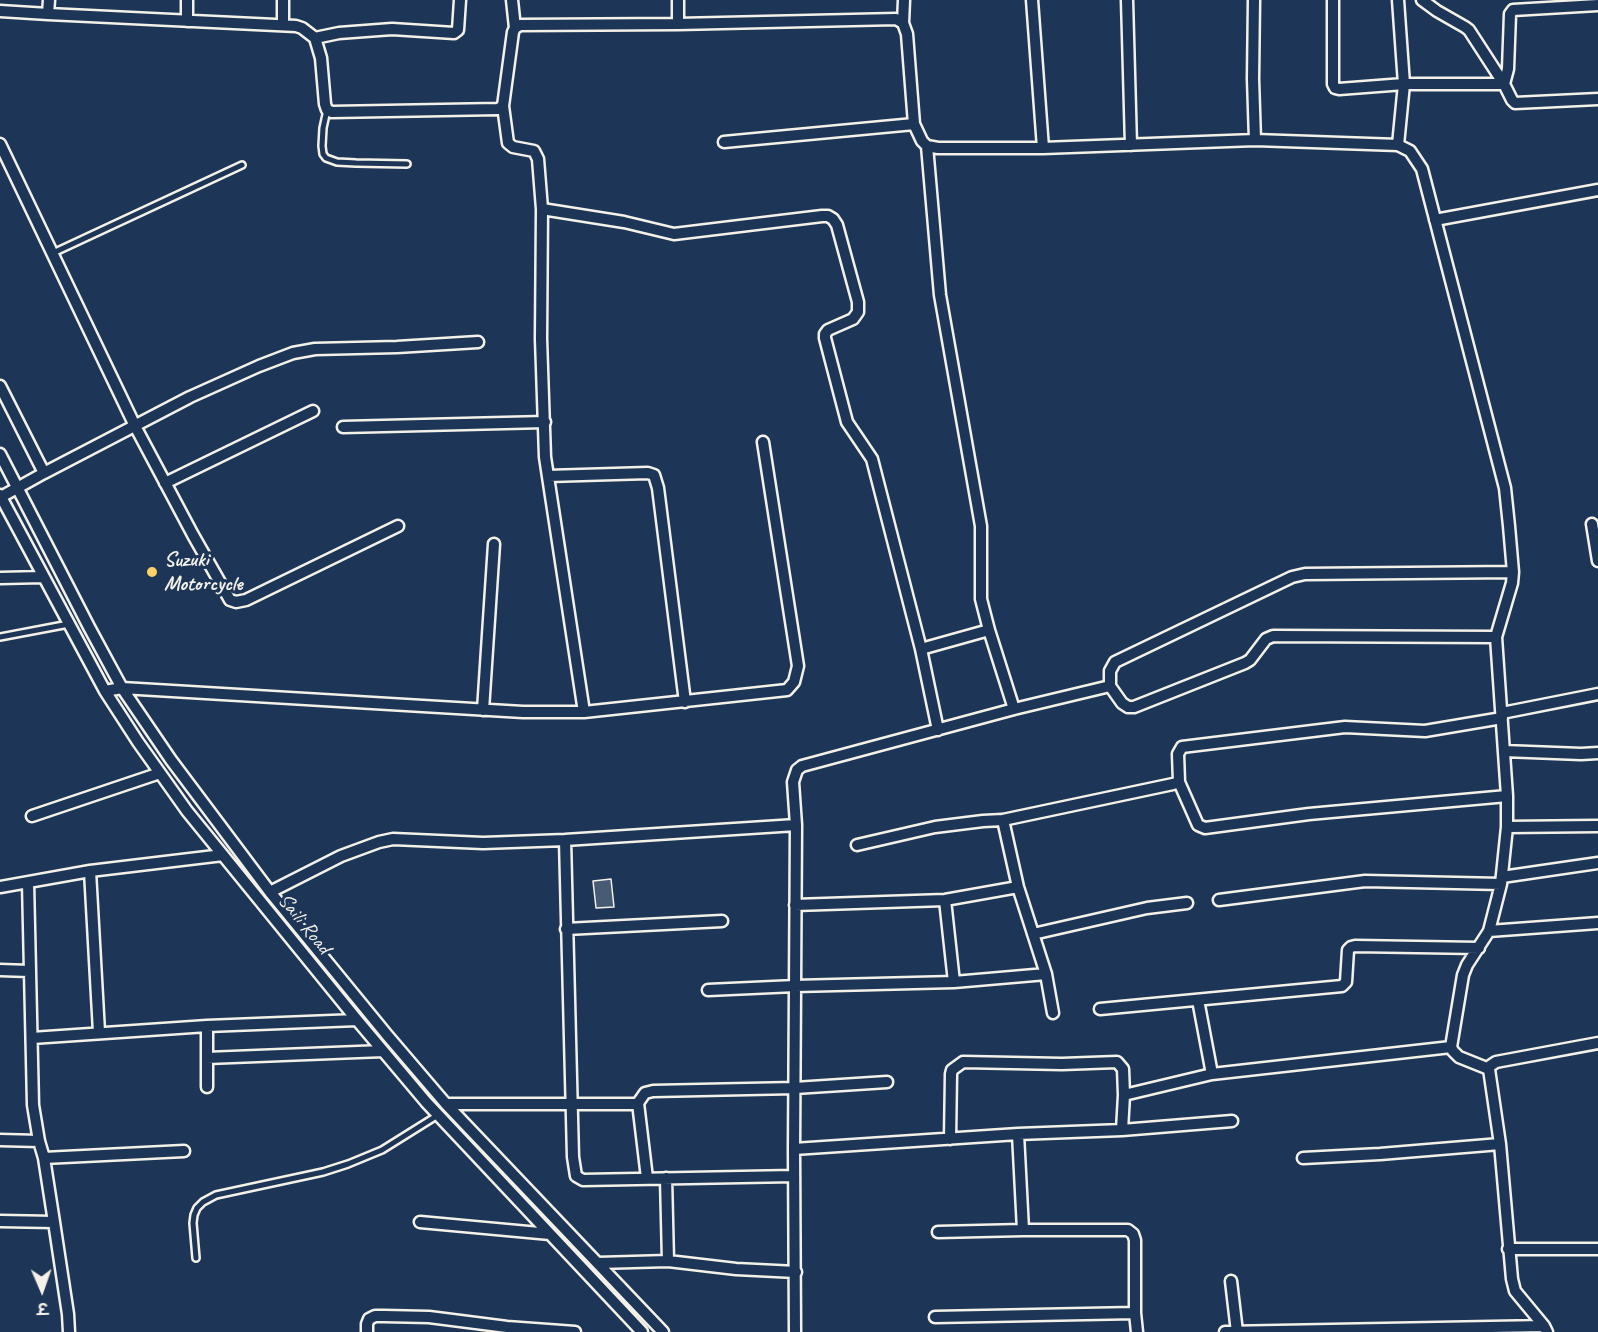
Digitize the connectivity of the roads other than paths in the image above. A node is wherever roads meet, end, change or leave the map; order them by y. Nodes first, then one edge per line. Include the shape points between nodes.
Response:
1 (49, 0) edge
2 (187, 0) edge
3 (283, 0) edge
4 (460, 0) edge
5 (512, 0) edge
6 (678, 0) edge
7 (904, 0) edge
8 (1032, 0) edge
9 (1127, 0) edge
10 (1254, 0) edge
11 (1333, 0) edge
12 (1398, 0) edge
13 (1422, 0) edge
14 (1598, 5) edge
15 (0, 11) edge
16 (48, 14) junction
17 (187, 21) junction
18 (903, 23) junction
19 (678, 24) junction
20 (283, 25) junction
21 (515, 28) junction
22 (315, 38) junction
23 (1404, 84) junction
24 (1504, 84) junction
25 (1598, 99) edge
26 (503, 106) junction
27 (327, 110) junction
28 (915, 124) junction
29 (1255, 140) junction
30 (724, 142) dead end
31 (0, 144) edge
32 (1131, 145) junction
33 (1398, 145) junction
34 (927, 146) junction
35 (1043, 148) junction
36 (407, 164) dead end
37 (242, 165) dead end
38 (1598, 190) edge
39 (542, 209) junction
40 (1435, 220) junction
41 (53, 253) junction
42 (478, 342) dead end
43 (0, 386) edge
44 (313, 411) dead end
45 (545, 422) junction
46 (135, 426) junction
47 (343, 427) dead end
48 (763, 442) dead end
49 (0, 454) edge
50 (44, 473) junction
51 (548, 476) junction
52 (165, 483) junction
53 (17, 488) junction
54 (0, 496) edge
55 (1592, 524) dead end
56 (398, 526) dead end
57 (494, 544) dead end
58 (1598, 561) edge
59 (1513, 572) junction
60 (43, 577) junction
61 (0, 578) edge
62 (69, 624) junction
63 (989, 630) junction
64 (0, 637) edge
65 (1496, 637) junction
66 (921, 649) junction
67 (1110, 686) junction
68 (122, 688) junction
69 (105, 691) junction
70 (1598, 694) edge
71 (685, 702) junction
72 (483, 710) junction
73 (1014, 710) junction
74 (585, 712) junction
75 (1502, 716) junction
76 (938, 730) junction
77 (1504, 751) junction
78 (1598, 753) edge
79 (160, 773) junction
80 (1179, 782) junction
81 (1507, 796) junction
82 (32, 816) dead end
83 (1003, 820) junction
84 (796, 825) junction
85 (1598, 826) edge
86 (1507, 827) junction
87 (564, 840) junction
88 (857, 845) dead end
89 (223, 855) junction
90 (1598, 863) edge
91 (90, 871) junction
92 (1501, 881) junction
93 (28, 882) junction
94 (0, 887) edge
95 (1018, 887) junction
96 (270, 891) junction
97 (945, 900) junction
98 (1219, 900) dead end
99 (1187, 903) dead end
100 (795, 905) junction
101 (722, 921) dead end
102 (1598, 923) edge
103 (566, 929) junction
104 (1489, 931) junction
105 (1033, 934) junction
106 (1479, 948) junction
107 (0, 970) edge
108 (29, 971) junction
109 (1046, 974) junction
110 (954, 982) junction
111 (795, 986) junction
112 (708, 990) dead end
113 (1198, 1000) junction
114 (1100, 1009) dead end
115 (1053, 1013) dead end
116 (357, 1020) junction
117 (207, 1026) junction
118 (99, 1032) junction
119 (32, 1038) junction
120 (1598, 1043) edge
121 (1451, 1047) junction
122 (384, 1051) junction
123 (207, 1058) junction
124 (1489, 1069) junction
125 (1212, 1074) junction
126 (887, 1082) dead end
127 (207, 1087) dead end
128 (795, 1089) junction
129 (1124, 1095) junction
130 (638, 1103) junction
131 (446, 1104) junction
132 (571, 1105) junction
133 (438, 1115) junction
134 (1232, 1121) dead end
135 (1122, 1130) junction
136 (1018, 1134) junction
137 (950, 1139) junction
138 (0, 1140) edge
139 (39, 1141) junction
140 (1500, 1144) junction
141 (794, 1149) junction
142 (184, 1152) dead end
143 (44, 1158) junction
144 (1303, 1158) dead end
145 (794, 1176) junction
146 (646, 1178) junction
147 (666, 1178) junction
148 (0, 1221) edge
149 (54, 1222) junction
150 (420, 1222) dead end
151 (1023, 1230) junction
152 (938, 1232) dead end
153 (550, 1234) junction
154 (1508, 1249) junction
155 (1598, 1249) edge
156 (196, 1258) dead end
157 (668, 1261) junction
158 (598, 1263) junction
159 (796, 1272) junction
160 (1231, 1281) dead end
161 (1135, 1313) junction
162 (935, 1317) dead end
163 (506, 1329) edge
164 (1546, 1329) edge
165 (69, 1332) edge
166 (367, 1332) edge
167 (575, 1332) edge
168 (642, 1332) edge
169 (663, 1332) edge
170 (795, 1332) edge
171 (1137, 1332) edge
172 (1225, 1332) edge
173 (1238, 1332) edge

1 - 16 street
2 - 17 street
3 - 20 street
4 - 22 street via 458,30 454,33 392,29
5 - 21 street
6 - 19 street
7 - 18 street
8 - 35 street
9 - 32 street
10 - 29 street
11 - 23 street via 1333,86 1339,89
12 - 23 street
13 - 24 street via 1465,27
14 - 24 street via 1513,10
15 - 16 street
16 - 17 street
17 - 20 street
18 - 19 street via 887,18
18 - 28 street
19 - 21 street
20 - 22 street via 296,26
21 - 26 street
22 - 27 street
23 - 24 street
23 - 33 street
24 - 25 street via 1517,103
26 - 27 street via 486,110
26 - 39 street via 508,143 537,154
27 - 36 lane via 322,146 327,159 356,164
28 - 30 street
28 - 34 street
29 - 32 street
29 - 33 street
31 - 41 street
32 - 35 street
33 - 40 street via 1410,151 1422,169
34 - 35 street
34 - 63 street via 940,295 981,526 981,598
37 - 41 lane
38 - 40 street
39 - 45 street
39 - 66 street via 674,234 822,216 833,219 858,312 853,319 828,330 825,338 847,422 872,459
40 - 59 street via 1505,488
41 - 46 street
42 - 46 street via 293,353 190,397
43 - 50 street
44 - 52 street
45 - 47 street
45 - 51 street
46 - 50 street
46 - 52 street
48 - 71 street via 797,677 787,690
49 - 53 street
50 - 53 street
51 - 71 street via 654,475
51 - 74 street
52 - 56 street via 230,600 236,602
53 - 54 street
53 - 68 street
54 - 60 street, Saili Road
55 - 58 street
57 - 72 street
59 - 65 street
59 - 67 street via 1292,577 1115,662 1110,671
60 - 61 street
60 - 62 street, Saili Road
62 - 64 lane
62 - 69 street, Saili Road
63 - 66 street
63 - 73 street
65 - 67 street via 1273,636 1245,663 1134,707 1122,703
65 - 75 street
66 - 76 street
67 - 73 street
68 - 69 street
68 - 72 street
68 - 96 street
69 - 79 street, Saili Road
70 - 75 street
71 - 74 street
72 - 74 street
73 - 76 street
75 - 77 street
75 - 80 street via 1425,731 1345,727 1182,747 1178,754
76 - 84 street via 802,766 793,782
77 - 78 street
77 - 81 street
79 - 82 street
79 - 89 street, Saili Road
80 - 81 street via 1198,825 1205,828
80 - 83 street
81 - 86 street
83 - 88 street via 935,827
83 - 95 street
84 - 87 street
84 - 100 street
85 - 86 street
86 - 92 street
87 - 96 street via 483,843 393,839 341,856
87 - 103 street
89 - 91 street
89 - 116 street, Saili Road
90 - 92 street
91 - 93 street
91 - 118 street
92 - 98 street via 1365,881
92 - 104 street
93 - 94 street
93 - 108 street
95 - 97 street
95 - 105 street
96 - 131 street
97 - 100 street
97 - 110 street
99 - 105 street
100 - 111 street
101 - 103 street
102 - 104 street
103 - 132 street
104 - 106 street
105 - 109 street
106 - 113 street via 1355,946 1348,950 1346,982 1342,986
106 - 121 street via 1463,975
107 - 108 street
108 - 119 street
109 - 110 street
109 - 115 street
110 - 111 street
111 - 112 street
111 - 128 street
113 - 114 street
113 - 125 street
116 - 117 street
116 - 122 street, Saili Road
117 - 118 street
117 - 123 street
118 - 119 street
119 - 139 street via 33,1105
120 - 124 street via 1496,1062
121 - 124 street via 1459,1057
121 - 125 street
122 - 123 street
122 - 133 street, Saili Road
123 - 127 street
124 - 140 street
125 - 129 street
126 - 128 street
128 - 130 street via 653,1090
128 - 141 street
129 - 135 street
129 - 137 street via 1124,1069 1117,1062 963,1062 951,1074
130 - 132 street
130 - 146 street
131 - 132 street
131 - 158 street
132 - 146 street via 578,1179
133 - 153 street, Saili Road
133 - 156 lane via 382,1150 348,1164 216,1195 203,1202 194,1215
134 - 135 street
135 - 136 street
136 - 137 street
136 - 151 street
137 - 141 street
138 - 139 street
139 - 143 street
140 - 144 street
140 - 154 street
141 - 145 street
142 - 143 street
143 - 149 street
145 - 147 street
145 - 159 street
146 - 147 street
147 - 157 street
148 - 149 street
149 - 165 street
150 - 153 street
151 - 152 street
151 - 161 street via 1131,1232 1135,1240
153 - 168 street, Saili Road
154 - 155 street
154 - 164 street via 1515,1291
157 - 158 street
157 - 159 street
158 - 169 street
159 - 170 street
160 - 173 street
161 - 162 street
161 - 171 street
163 - 166 street via 429,1317 375,1316 369,1319
163 - 167 street
164 - 173 street
172 - 173 street

